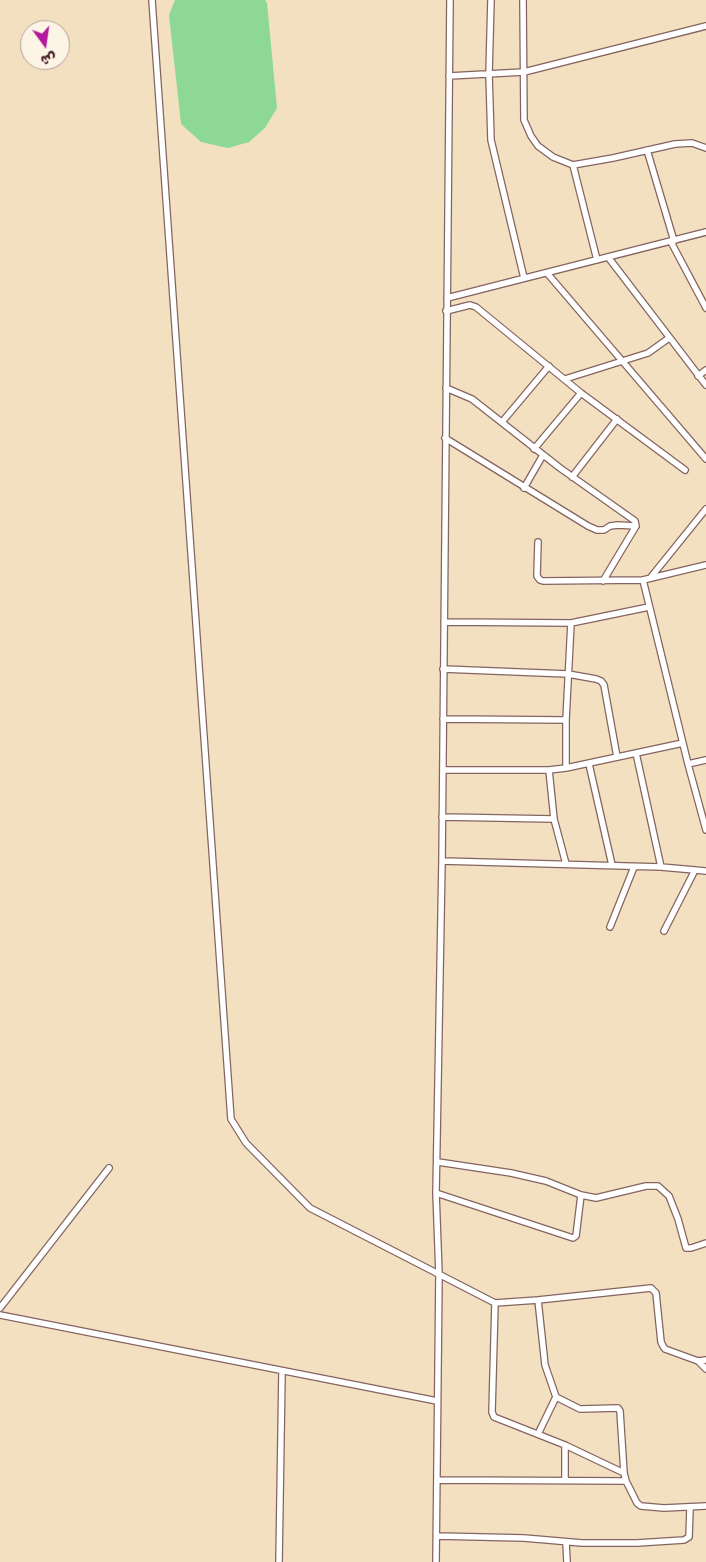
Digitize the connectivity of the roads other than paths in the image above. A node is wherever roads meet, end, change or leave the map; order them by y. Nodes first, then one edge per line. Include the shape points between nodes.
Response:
1 (152, 0) edge
2 (450, 0) edge
3 (490, 0) edge
4 (523, 0) edge
5 (706, 26) edge
6 (524, 72) junction
7 (489, 74) junction
8 (449, 76) junction
9 (703, 143) edge
10 (706, 148) edge
11 (647, 150) junction
12 (574, 165) junction
13 (706, 232) edge
14 (672, 241) junction
15 (608, 257) junction
16 (597, 260) junction
17 (546, 273) junction
18 (524, 278) junction
19 (447, 298) junction
20 (706, 308) edge
21 (446, 312) junction
22 (669, 338) junction
23 (621, 361) junction
24 (549, 366) junction
25 (706, 370) edge
26 (698, 376) junction
27 (565, 379) junction
28 (706, 386) edge
29 (446, 388) junction
30 (581, 393) junction
31 (617, 419) junction
32 (502, 422) junction
33 (445, 438) junction
34 (534, 449) junction
35 (543, 455) junction
36 (706, 459) edge
37 (685, 470) dead end
38 (572, 477) junction
39 (524, 488) junction
40 (706, 509) edge
41 (636, 526) junction
42 (538, 542) dead end
43 (706, 565) edge
44 (651, 577) junction
45 (643, 580) junction
46 (603, 581) junction
47 (649, 607) junction
48 (444, 622) junction
49 (571, 623) junction
50 (443, 669) junction
51 (568, 674) junction
52 (443, 719) junction
53 (566, 720) junction
54 (683, 743) junction
55 (636, 753) junction
56 (617, 757) junction
57 (706, 760) edge
58 (589, 764) junction
59 (688, 764) junction
60 (566, 768) junction
61 (443, 770) junction
62 (548, 770) junction
63 (442, 817) junction
64 (554, 819) junction
65 (706, 830) edge
66 (442, 861) junction
67 (566, 864) junction
68 (612, 865) junction
69 (634, 867) junction
70 (661, 867) junction
71 (695, 870) junction
72 (706, 871) edge
73 (610, 927) dead end
74 (664, 932) dead end
75 (438, 1162) junction
76 (109, 1168) dead end
77 (436, 1193) junction
78 (581, 1196) junction
79 (706, 1243) edge
80 (439, 1274) junction
81 (538, 1300) junction
82 (495, 1303) junction
83 (0, 1308) edge
84 (0, 1315) edge
85 (698, 1360) junction
86 (706, 1360) edge
87 (706, 1369) edge
88 (282, 1372) junction
89 (556, 1397) junction
90 (437, 1401) junction
91 (538, 1434) junction
92 (565, 1445) junction
93 (624, 1473) junction
94 (437, 1480) junction
95 (565, 1480) junction
96 (626, 1481) junction
97 (706, 1506) edge
98 (690, 1508) junction
99 (437, 1536) junction
100 (566, 1542) junction
101 (279, 1562) edge
102 (436, 1562) edge
103 (567, 1562) edge

1 - 80 street via 231,1119 246,1143 310,1208
2 - 8 street
3 - 7 street
4 - 6 street
5 - 6 street
6 - 7 street
6 - 12 street via 524,120 531,136 553,157
7 - 8 street
7 - 18 street via 491,140
8 - 19 street
9 - 10 street
9 - 11 street
11 - 12 street
11 - 14 street
12 - 16 street
13 - 14 street
14 - 15 street
14 - 20 street
15 - 16 street
15 - 22 street
16 - 17 street
17 - 18 street
17 - 23 street
18 - 19 street
19 - 21 street
21 - 24 street via 470,305 476,307
21 - 29 street
22 - 23 street via 648,353
22 - 26 street
23 - 27 street
23 - 36 street
24 - 27 street
24 - 32 street
25 - 26 street
26 - 28 street
27 - 30 street
29 - 32 street via 472,399
29 - 33 street
30 - 31 street
30 - 34 street
31 - 37 street
31 - 38 street
32 - 34 street
33 - 39 street
33 - 48 street
34 - 35 street
35 - 38 street
35 - 39 street
38 - 41 street via 635,521
39 - 41 street via 597,530 618,524
40 - 44 street
41 - 46 street
42 - 46 street via 537,576 540,580
43 - 44 street
44 - 45 street
45 - 46 street
45 - 47 street
47 - 49 street
47 - 54 street
48 - 49 street
48 - 50 street
49 - 51 street
50 - 51 street
50 - 52 street
51 - 53 street
51 - 56 street via 596,679 604,686
52 - 53 street
52 - 61 street
53 - 60 street
54 - 55 street
54 - 59 street
55 - 56 street
55 - 70 street
56 - 58 street
57 - 59 street
58 - 60 street
58 - 68 street
59 - 65 street
60 - 62 street
61 - 62 street
61 - 63 street
62 - 64 street
63 - 64 street
63 - 66 street
64 - 67 street
66 - 67 street
66 - 75 street
67 - 68 street
68 - 69 street
69 - 70 street
69 - 73 street
70 - 71 street
71 - 72 street
71 - 74 street
75 - 77 street
75 - 78 street via 546,1181
76 - 83 street
77 - 78 street via 573,1238 576,1236
77 - 80 street
78 - 79 street via 596,1198 658,1186 669,1196 686,1248
80 - 82 street
80 - 90 street
81 - 82 street
81 - 85 street via 651,1288 656,1293 662,1346
81 - 89 street via 545,1365
82 - 91 street via 492,1415
84 - 88 street
85 - 86 street
85 - 87 street
88 - 90 street
88 - 101 street
89 - 91 street
89 - 93 street via 580,1409 618,1408
90 - 94 street
91 - 92 street
92 - 93 street
92 - 95 street
93 - 96 street
94 - 95 street
94 - 99 street
95 - 96 street
96 - 98 street via 641,1506
97 - 98 street
98 - 100 street via 689,1537 684,1540
99 - 100 street
99 - 102 street
100 - 103 street

